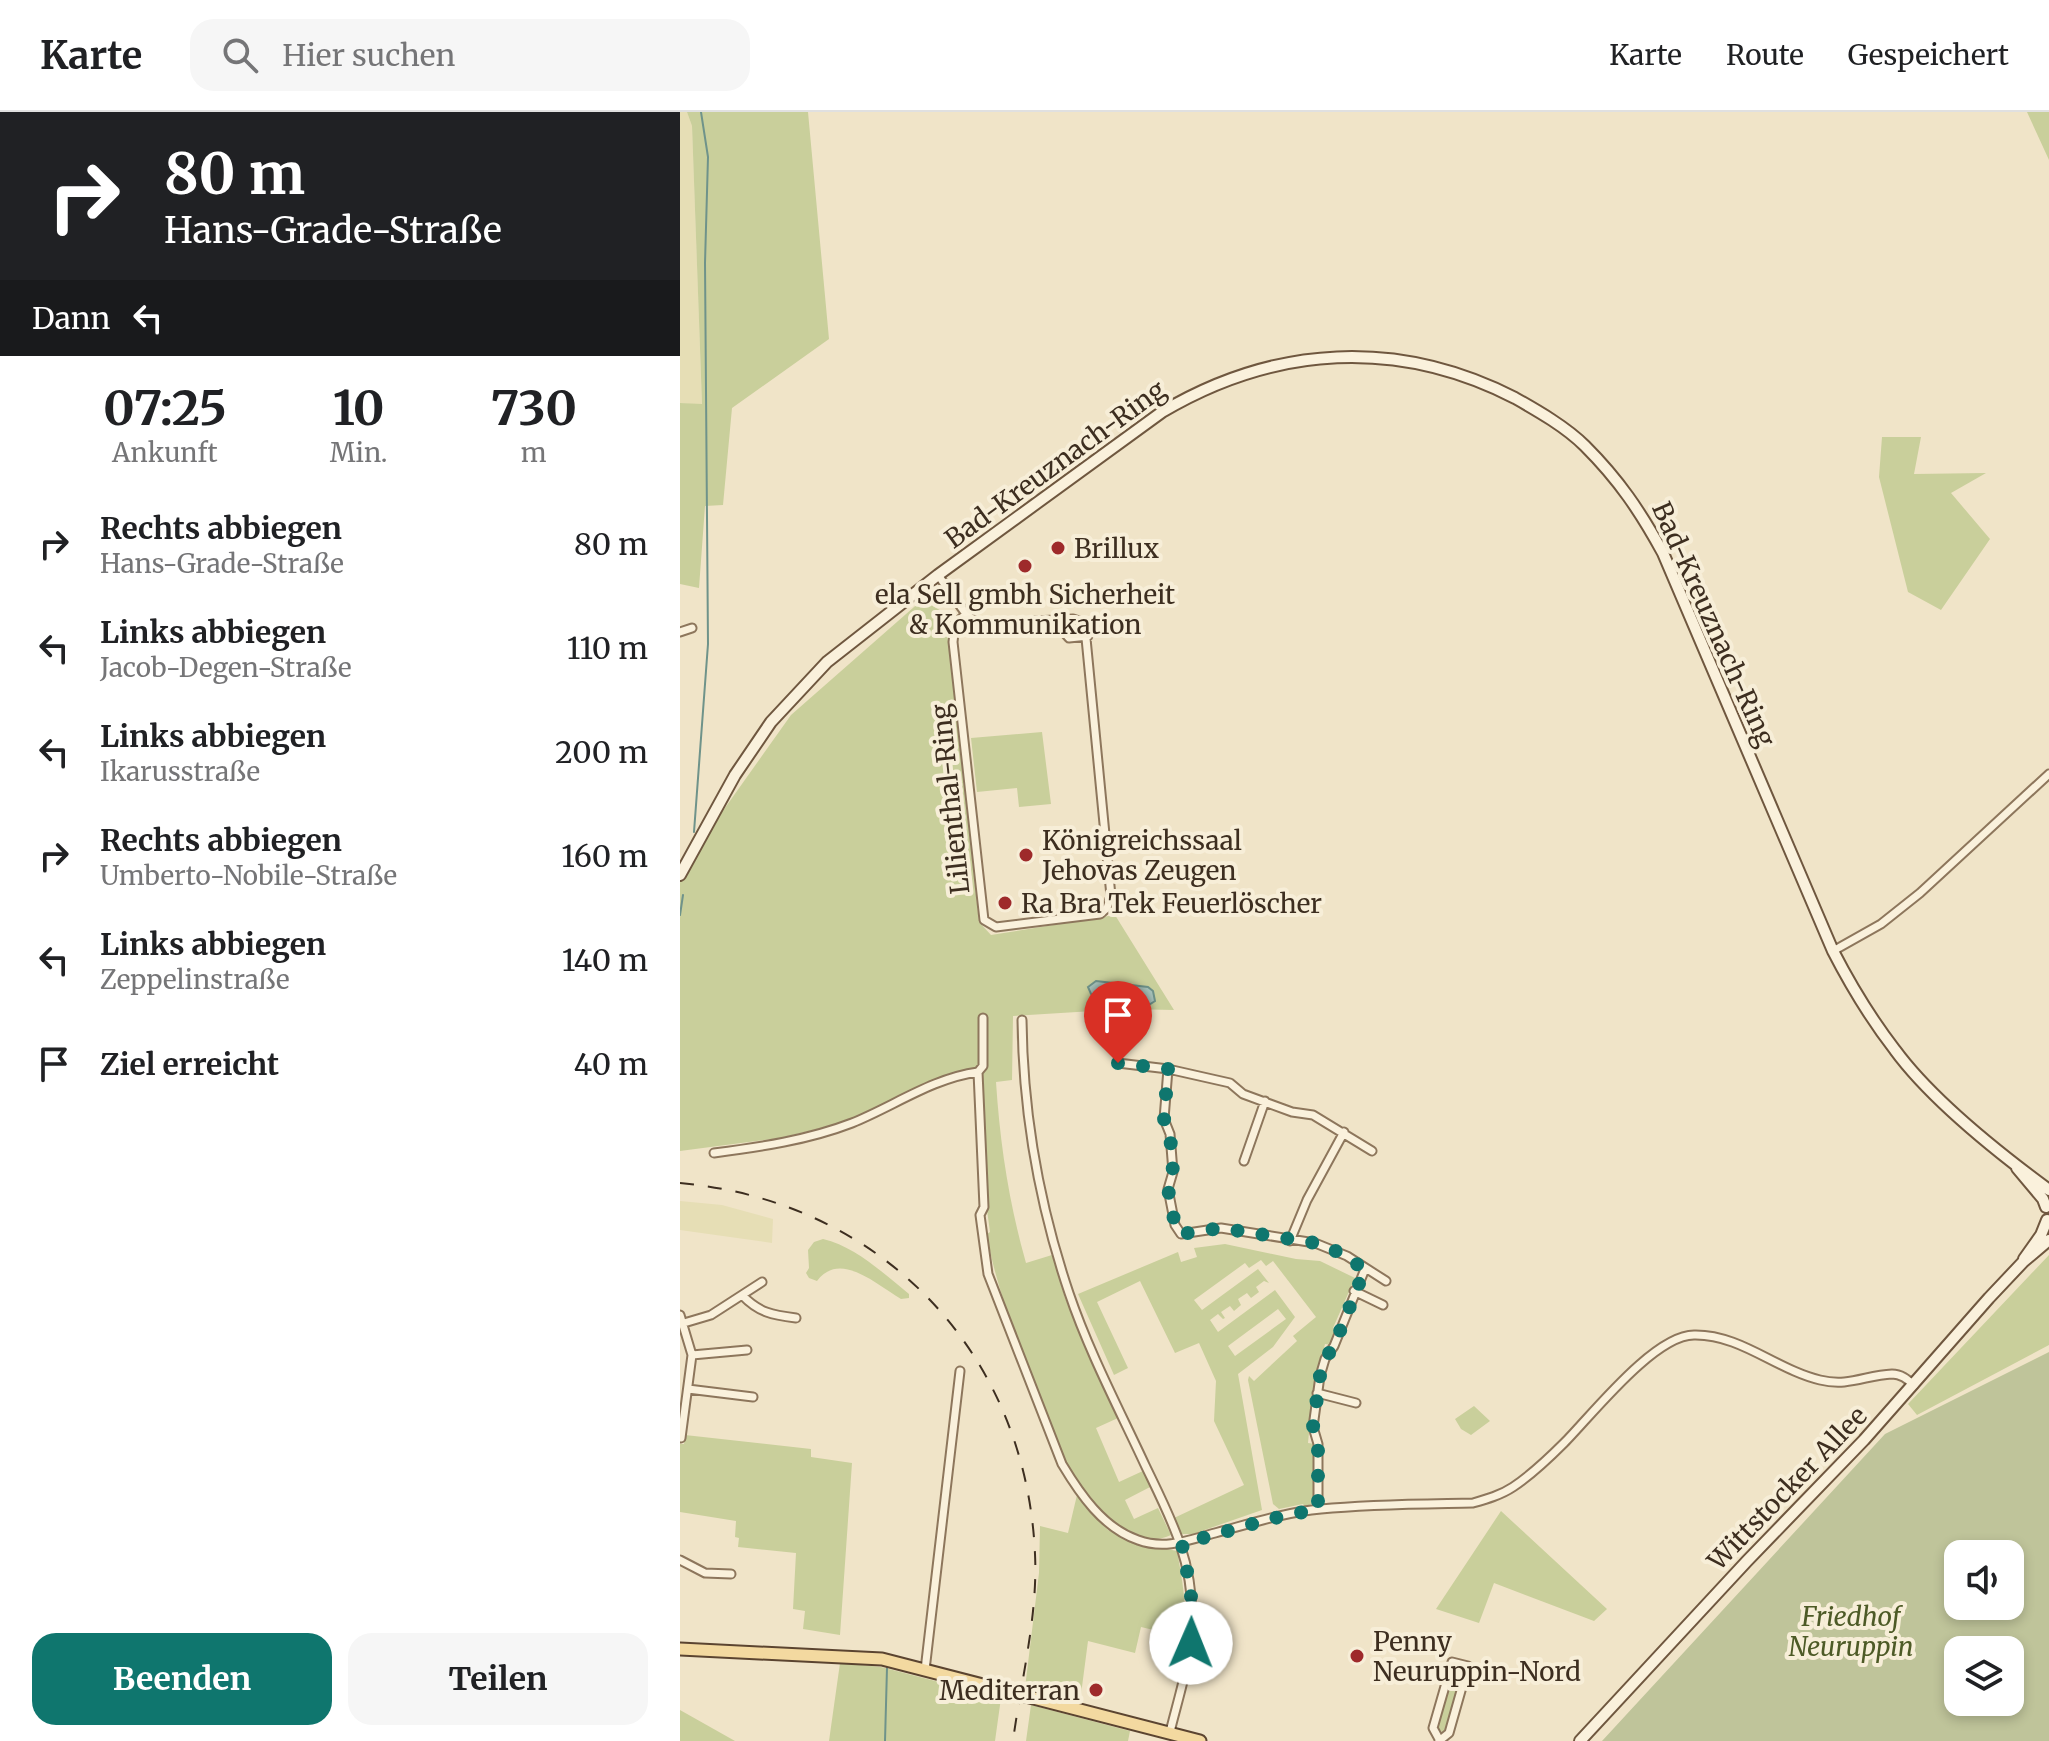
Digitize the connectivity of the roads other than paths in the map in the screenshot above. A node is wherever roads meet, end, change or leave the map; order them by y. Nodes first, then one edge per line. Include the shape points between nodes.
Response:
1 (938, 575) junction
2 (966, 614) junction
3 (1054, 621) junction
4 (692, 628) dead end
5 (680, 632) edge
6 (1088, 636) junction
7 (2049, 774) edge
8 (680, 875) edge
9 (1833, 951) junction
10 (983, 1018) dead end
11 (1022, 1020) dead end
12 (1118, 1063) dead end
13 (1168, 1069) junction
14 (978, 1072) junction
15 (1265, 1101) junction
16 (1344, 1132) junction
17 (1372, 1151) dead end
18 (714, 1153) dead end
19 (1244, 1161) dead end
20 (2016, 1166) junction
21 (2049, 1190) edge
22 (2048, 1204) edge
23 (2048, 1222) edge
24 (2049, 1240) edge
25 (1290, 1241) junction
26 (2023, 1262) junction
27 (1365, 1269) junction
28 (1386, 1281) dead end
29 (762, 1282) dead end
30 (1354, 1291) junction
31 (742, 1295) junction
32 (1383, 1305) dead end
33 (796, 1318) dead end
34 (682, 1319) edge
35 (747, 1350) dead end
36 (692, 1355) junction
37 (960, 1371) dead end
38 (1914, 1385) junction
39 (688, 1389) junction
40 (1317, 1393) junction
41 (753, 1397) dead end
42 (1356, 1403) dead end
43 (681, 1438) edge
44 (1318, 1509) junction
45 (1182, 1544) junction
46 (680, 1560) edge
47 (731, 1574) dead end
48 (680, 1649) edge
49 (925, 1670) junction
50 (1170, 1732) junction
51 (1439, 1740) edge
52 (1200, 1741) edge
53 (1580, 1741) edge

1 - 2 street
1 - 8 main road, Bad-Kreuznach-Ring via 827,662 771,722
1 - 9 main road, Bad-Kreuznach-Ring via 1162,412 1242,374 1302,360 1363,356 1429,364 1483,382 1534,408 1583,443 1635,502 1663,553
2 - 3 street via 978,624
2 - 6 street, Lilienthal-Ring via 955,624 953,642 984,920 996,927 1100,914 1111,896
3 - 6 street via 1069,638
3 - 6 street via 1082,622
4 - 5 street
7 - 9 street via 1920,893 1881,924
9 - 20 main road, Bad-Kreuznach-Ring via 1897,1053
10 - 14 street via 983,1066
11 - 45 street via 1029,1130 1069,1294
12 - 13 street
13 - 15 street via 1230,1083
13 - 25 street via 1164,1119 1173,1172 1168,1189 1181,1234 1221,1228
14 - 18 street via 943,1080 808,1137
14 - 45 street via 984,1207 980,1215 988,1274 1062,1464 1096,1513 1115,1528 1138,1540
15 - 16 street via 1313,1115
15 - 19 street
16 - 17 street
16 - 25 street
20 - 21 main road, Bad-Kreuznach-Ring
20 - 22 main road, Bad-Kreuznach-Ring
22 - 23 main road, Wittstocker Allee
23 - 26 main road, Wittstocker Allee
24 - 26 main road, Wittstocker Allee
25 - 27 street via 1329,1247
26 - 38 main road, Wittstocker Allee
27 - 28 street
27 - 30 street
29 - 31 street
30 - 32 street
30 - 40 street via 1325,1359
31 - 33 street via 766,1314
31 - 34 street via 711,1315
34 - 36 street
35 - 36 street
36 - 39 street
37 - 49 street
38 - 44 street via 1894,1374 1841,1383 1820,1380 1748,1348 1691,1334 1637,1367 1563,1444 1502,1493 1473,1503
38 - 53 main road, Wittstocker Allee
39 - 41 street
39 - 43 street
40 - 42 street
40 - 44 street via 1313,1427
44 - 45 street
45 - 50 street via 1192,1619
46 - 47 street via 705,1573
48 - 49 main road via 882,1659
49 - 50 main road
50 - 52 main road
51 - 51 street via 1449,1733 1468,1666 1452,1662 1433,1728

